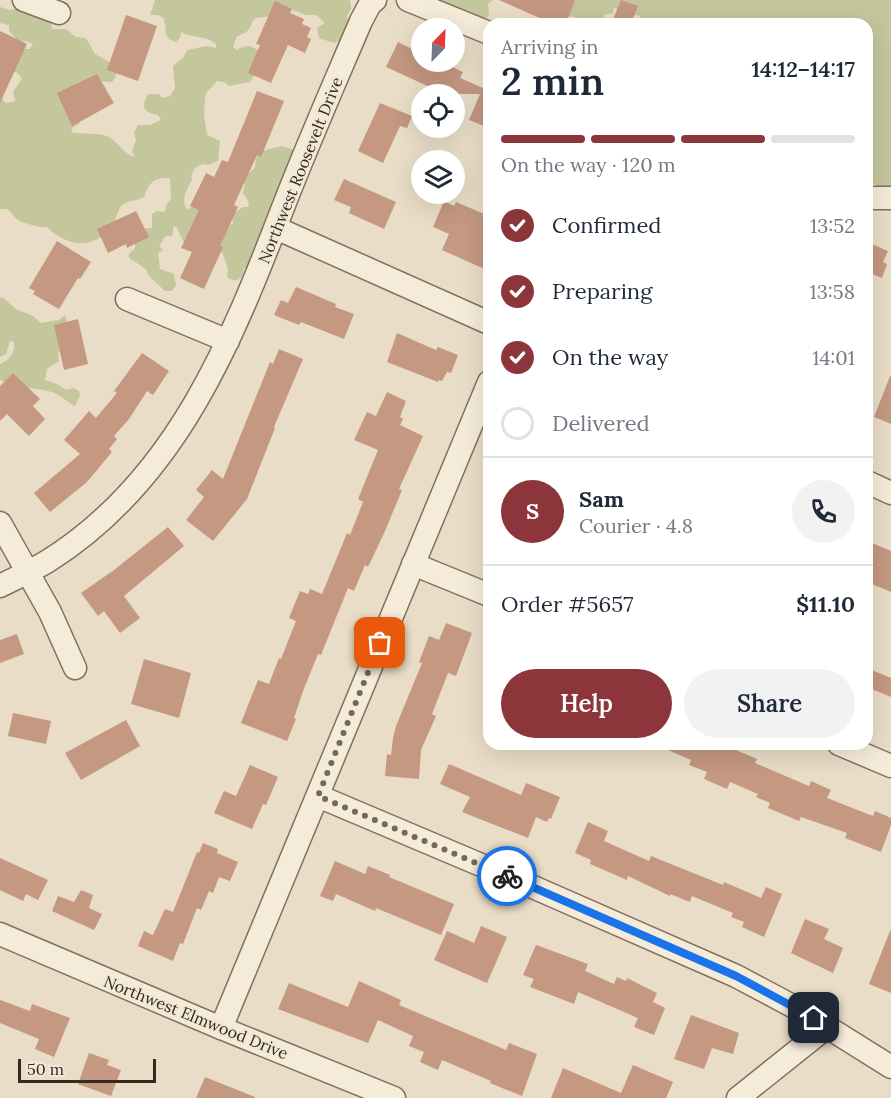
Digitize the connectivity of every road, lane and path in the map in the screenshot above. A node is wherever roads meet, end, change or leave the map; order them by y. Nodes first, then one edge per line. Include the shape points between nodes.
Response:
1 (24, 0) edge
2 (375, 0) edge
3 (408, 0) edge
4 (59, 13) dead end
5 (483, 31) edge
6 (873, 198) edge
7 (891, 198) edge
8 (276, 228) junction
9 (128, 299) dead end
10 (483, 320) edge
11 (228, 341) junction
12 (483, 396) edge
13 (873, 485) edge
14 (891, 493) edge
15 (0, 523) edge
16 (413, 564) junction
17 (27, 572) junction
18 (0, 586) edge
19 (483, 593) edge
20 (75, 668) dead end
21 (853, 750) edge
22 (891, 766) edge
23 (318, 796) junction
24 (0, 934) edge
25 (827, 1027) junction
26 (220, 1028) junction
27 (891, 1067) edge
28 (394, 1098) edge
29 (738, 1098) edge

1 - 4 street
2 - 8 street, Northwest Roosevelt Drive via 361,21
3 - 5 street
6 - 7 street
8 - 10 street
8 - 11 street, Northwest Roosevelt Drive
9 - 11 street
11 - 17 street, Northwest Roosevelt Drive via 196,404 147,474 81,536
12 - 16 street
13 - 14 street
15 - 17 street
16 - 19 street
16 - 23 street
17 - 18 street, Northwest Roosevelt Drive
17 - 20 street
21 - 22 street
23 - 25 street via 727,972
23 - 26 street
24 - 26 street, Northwest Elmwood Drive
25 - 27 street
25 - 29 street
26 - 28 street, Northwest Elmwood Drive

